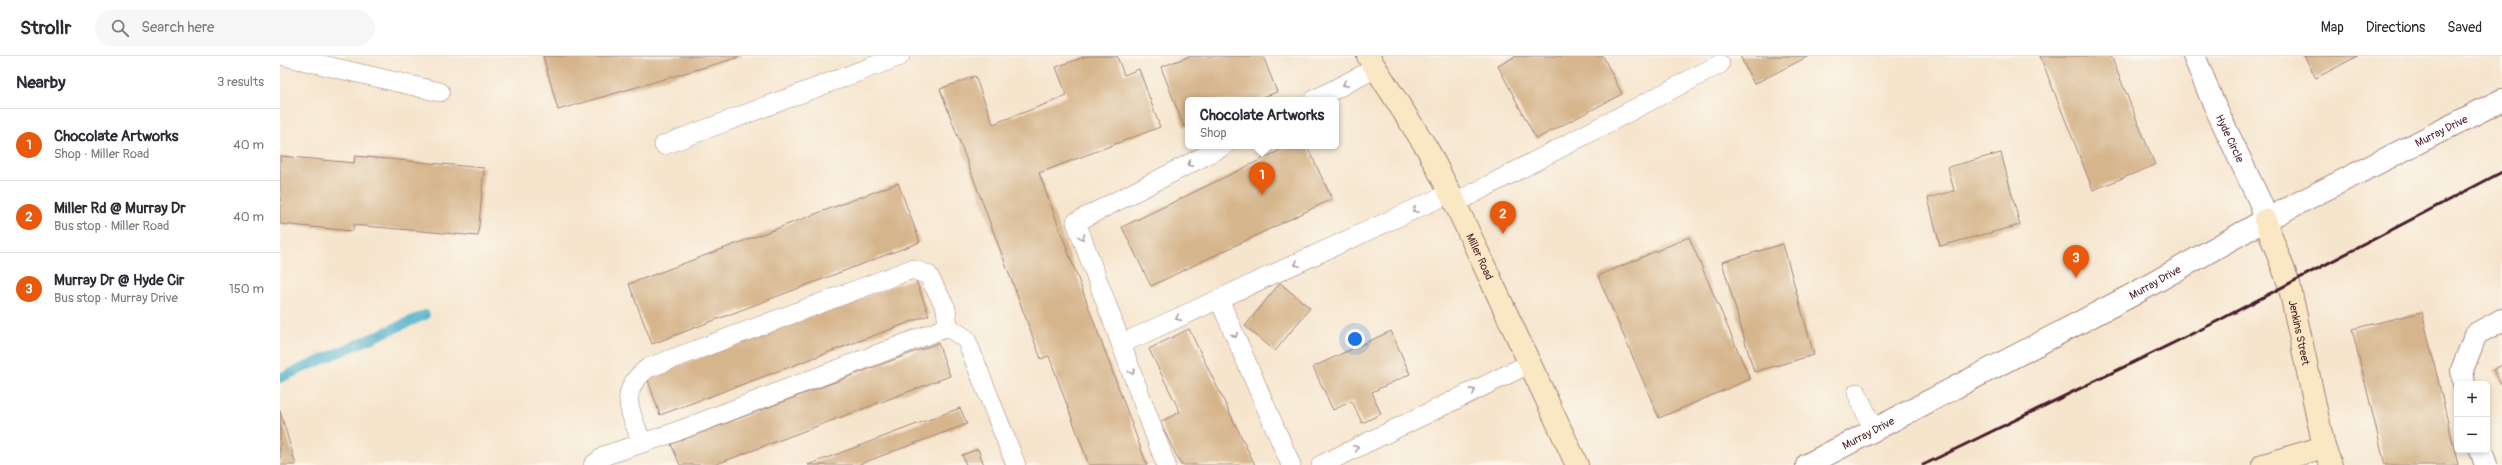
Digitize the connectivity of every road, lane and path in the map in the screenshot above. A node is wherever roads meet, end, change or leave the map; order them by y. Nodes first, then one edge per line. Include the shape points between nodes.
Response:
1 (284, 56) edge
2 (900, 56) edge
3 (2194, 56) edge
4 (1372, 62) edge
5 (1720, 64) dead end
6 (440, 92) dead end
7 (1319, 97) edge
8 (2502, 100) edge
9 (664, 145) dead end
10 (1218, 149) edge
11 (1453, 198) junction
12 (2265, 220) junction
13 (1219, 299) junction
14 (2502, 320) edge
15 (948, 327) junction
16 (1121, 344) junction
17 (1529, 364) junction
18 (2464, 381) edge
19 (1858, 393) dead end
20 (1874, 431) junction
21 (642, 443) junction
22 (2482, 453) edge
23 (2328, 456) edge
24 (593, 465) edge
25 (1016, 465) edge
26 (1166, 465) edge
27 (1291, 465) edge
28 (1321, 465) edge
29 (1577, 465) edge
30 (1808, 465) edge
31 (2263, 465) edge
32 (2486, 465) edge

1 - 6 lane
2 - 9 lane
3 - 12 street, Hyde Circle via 2212,102 2261,204
4 -> 7 lane
4 - 11 street, Miller Road via 1428,150
5 - 11 lane
8 - 12 street, Murray Drive
10 -> 16 lane via 1076,222
11 -> 13 lane
11 - 17 street, Miller Road
12 - 20 street, Murray Drive via 2134,294
12 - 23 street, Jenkins Street via 2289,284
13 -> 16 lane
13 -> 27 lane
14 - 18 street via 2476,334 2462,370
15 - 21 lane
15 - 21 lane via 946,308 928,275 912,269 648,368 635,377 628,390 628,406
15 - 25 lane via 966,339
16 -> 26 lane
28 -> 17 lane
17 - 29 street, Miller Road
19 - 20 lane
20 - 30 street, Murray Drive
21 - 24 lane via 606,455
22 - 32 street
23 - 31 street, Jenkins Street

